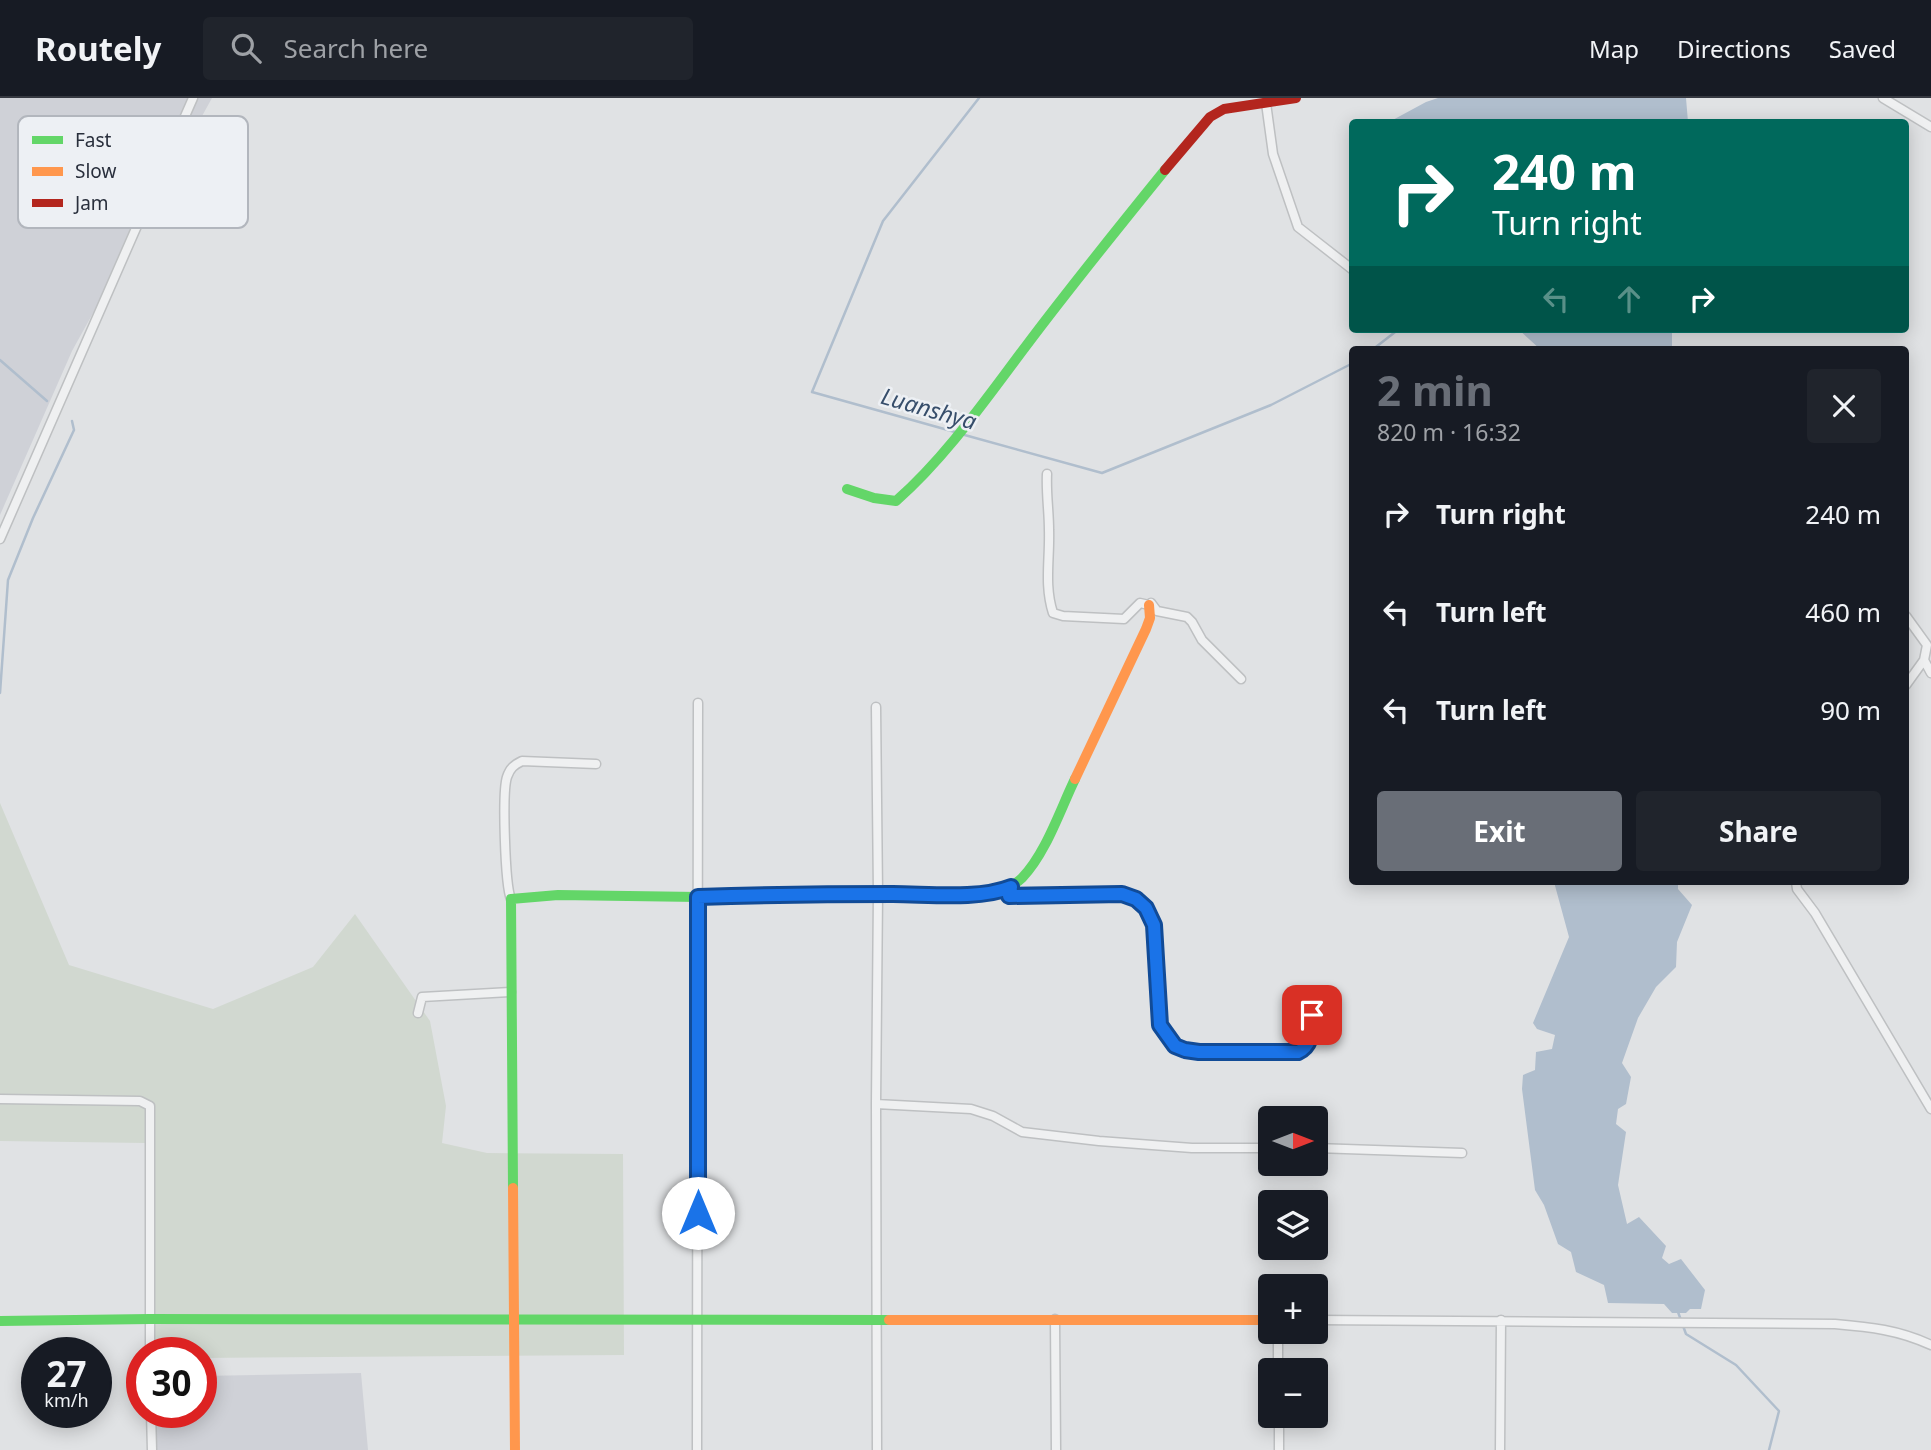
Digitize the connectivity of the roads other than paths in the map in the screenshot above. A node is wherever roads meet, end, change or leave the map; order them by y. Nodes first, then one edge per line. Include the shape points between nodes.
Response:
1 (193, 98) edge
2 (1296, 98) edge
3 (1883, 98) edge
4 (1266, 100) edge
5 (185, 116) edge
6 (1931, 127) edge
7 (136, 228) edge
8 (1349, 267) edge
9 (1047, 474) dead end
10 (848, 489) dead end
11 (0, 539) edge
12 (1149, 605) junction
13 (1909, 620) edge
14 (1929, 644) edge
15 (1924, 660) junction
16 (1931, 673) edge
17 (1241, 679) dead end
18 (1909, 681) edge
19 (698, 703) dead end
20 (876, 707) dead end
21 (596, 764) dead end
22 (1796, 885) edge
23 (1011, 887) junction
24 (878, 894) junction
25 (698, 897) junction
26 (511, 899) junction
27 (511, 992) junction
28 (1314, 998) dead end
29 (418, 1013) dead end
30 (0, 1099) edge
31 (876, 1104) junction
32 (1931, 1109) edge
33 (1258, 1147) edge
34 (1328, 1148) edge
35 (1462, 1153) dead end
36 (697, 1318) junction
37 (150, 1319) junction
38 (513, 1319) junction
39 (1055, 1319) junction
40 (877, 1320) junction
41 (1258, 1320) edge
42 (1328, 1320) edge
43 (1501, 1320) junction
44 (0, 1321) edge
45 (150, 1337) edge
46 (1931, 1345) edge
47 (151, 1428) edge
48 (1279, 1428) edge
49 (152, 1450) edge
50 (514, 1450) edge
51 (697, 1450) edge
52 (877, 1450) edge
53 (1056, 1450) edge
54 (1279, 1450) edge
55 (1500, 1450) edge

1 - 5 street
2 - 4 street
3 - 6 street
4 - 8 street via 1273,154 1298,227
4 - 10 street via 1224,109 1210,117 1086,266 968,422 902,497 891,501
7 - 11 street
9 - 12 street via 1047,582 1053,613 1124,619 1140,603
12 - 17 street via 1187,617 1202,640
12 - 23 street via 1146,629 1044,844
13 - 14 street
14 - 15 street
15 - 16 street
15 - 18 street
19 - 25 street
20 - 24 street
21 - 26 street via 522,761 513,765 505,800
22 - 32 street
23 - 24 street via 971,894
23 - 28 street via 1009,896 1122,894 1146,908 1154,925 1160,1025 1175,1046 1185,1050 1298,1052 1309,1044
24 - 25 street
24 - 31 street
25 - 26 street
25 - 36 street
26 - 27 street
27 - 29 street via 422,997
27 - 38 street
30 - 37 street via 140,1101 150,1106
31 - 33 street via 971,1109 1022,1132 1099,1141 1192,1148
31 - 40 street
34 - 35 street
36 - 38 street
36 - 40 street
36 - 51 street
37 - 38 street
37 - 44 street
37 - 45 street
38 - 50 street
39 - 40 street
39 - 41 street
39 - 53 street
40 - 52 street
42 - 43 street
43 - 46 street via 1835,1324 1875,1328
43 - 55 street
47 - 49 street
48 - 54 street

